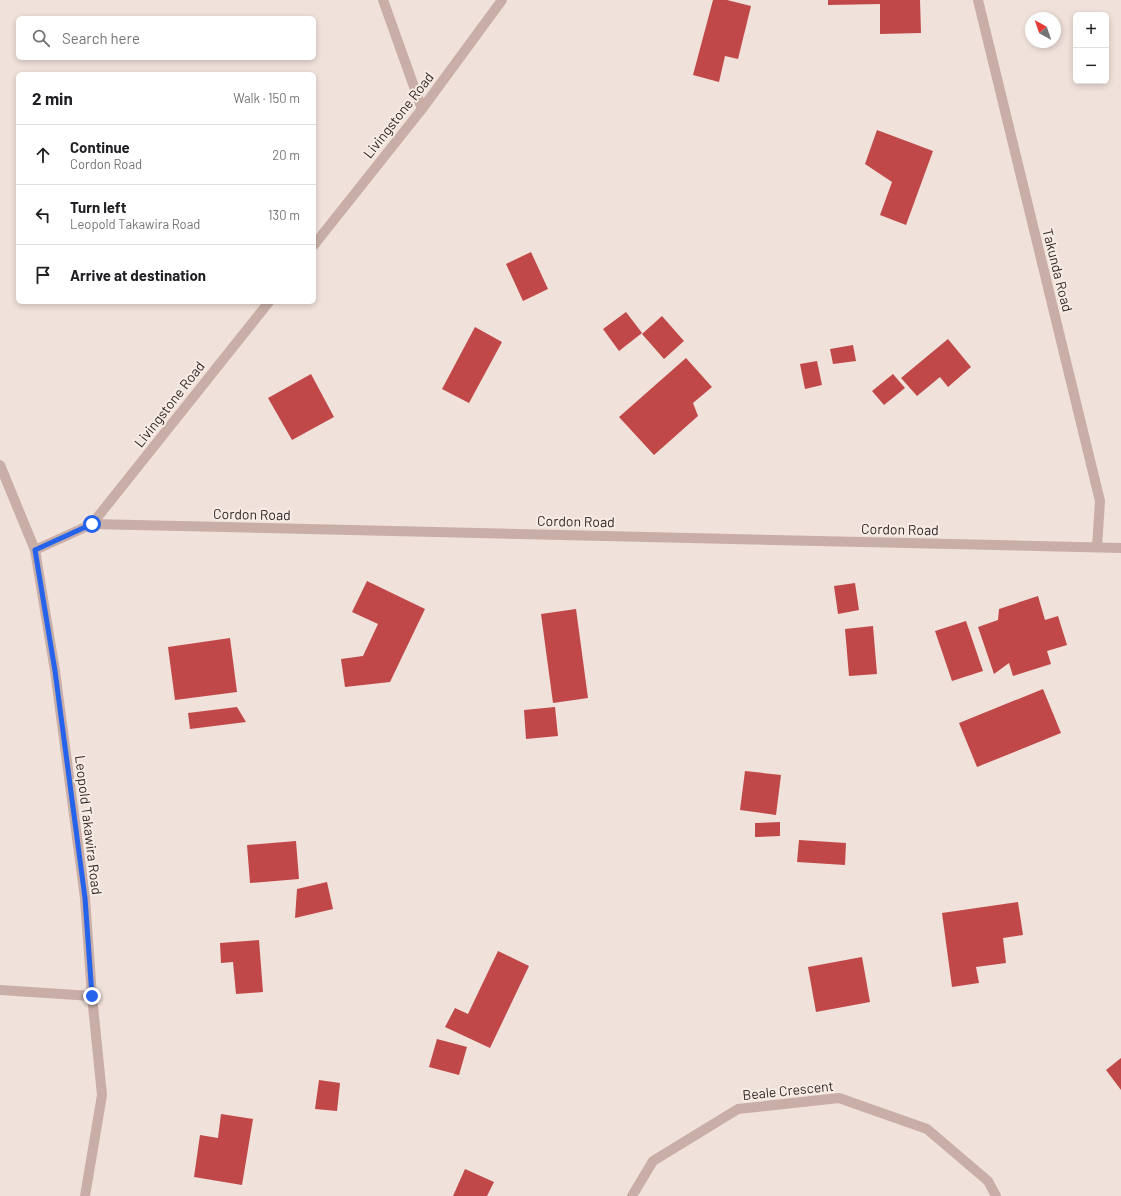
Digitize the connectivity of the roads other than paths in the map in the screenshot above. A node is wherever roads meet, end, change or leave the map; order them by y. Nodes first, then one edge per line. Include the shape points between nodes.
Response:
1 (383, 0) edge
2 (502, 0) edge
3 (978, 0) edge
4 (422, 109) junction
5 (316, 242) edge
6 (267, 304) edge
7 (0, 465) edge
8 (92, 524) junction
9 (1097, 547) junction
10 (1121, 548) edge
11 (35, 550) junction
12 (0, 990) edge
13 (92, 996) junction
14 (85, 1196) edge
15 (632, 1196) edge
16 (996, 1196) edge

1 - 4 street
2 - 4 street, Livingstone Road
3 - 9 street, Takunda Road via 1100,500
4 - 5 street, Livingstone Road
6 - 8 street, Livingstone Road
7 - 11 street, Leopold Takawira Road
8 - 9 street, Cordon Road
8 - 11 street, Cordon Road
9 - 10 street, Cordon Road
11 - 13 street, Leopold Takawira Road via 55,671 85,898
12 - 13 street
13 - 14 street, Leopold Takawira Road via 102,1095
15 - 16 street, Beale Crescent via 653,1161 738,1109 839,1098 927,1129 988,1181

